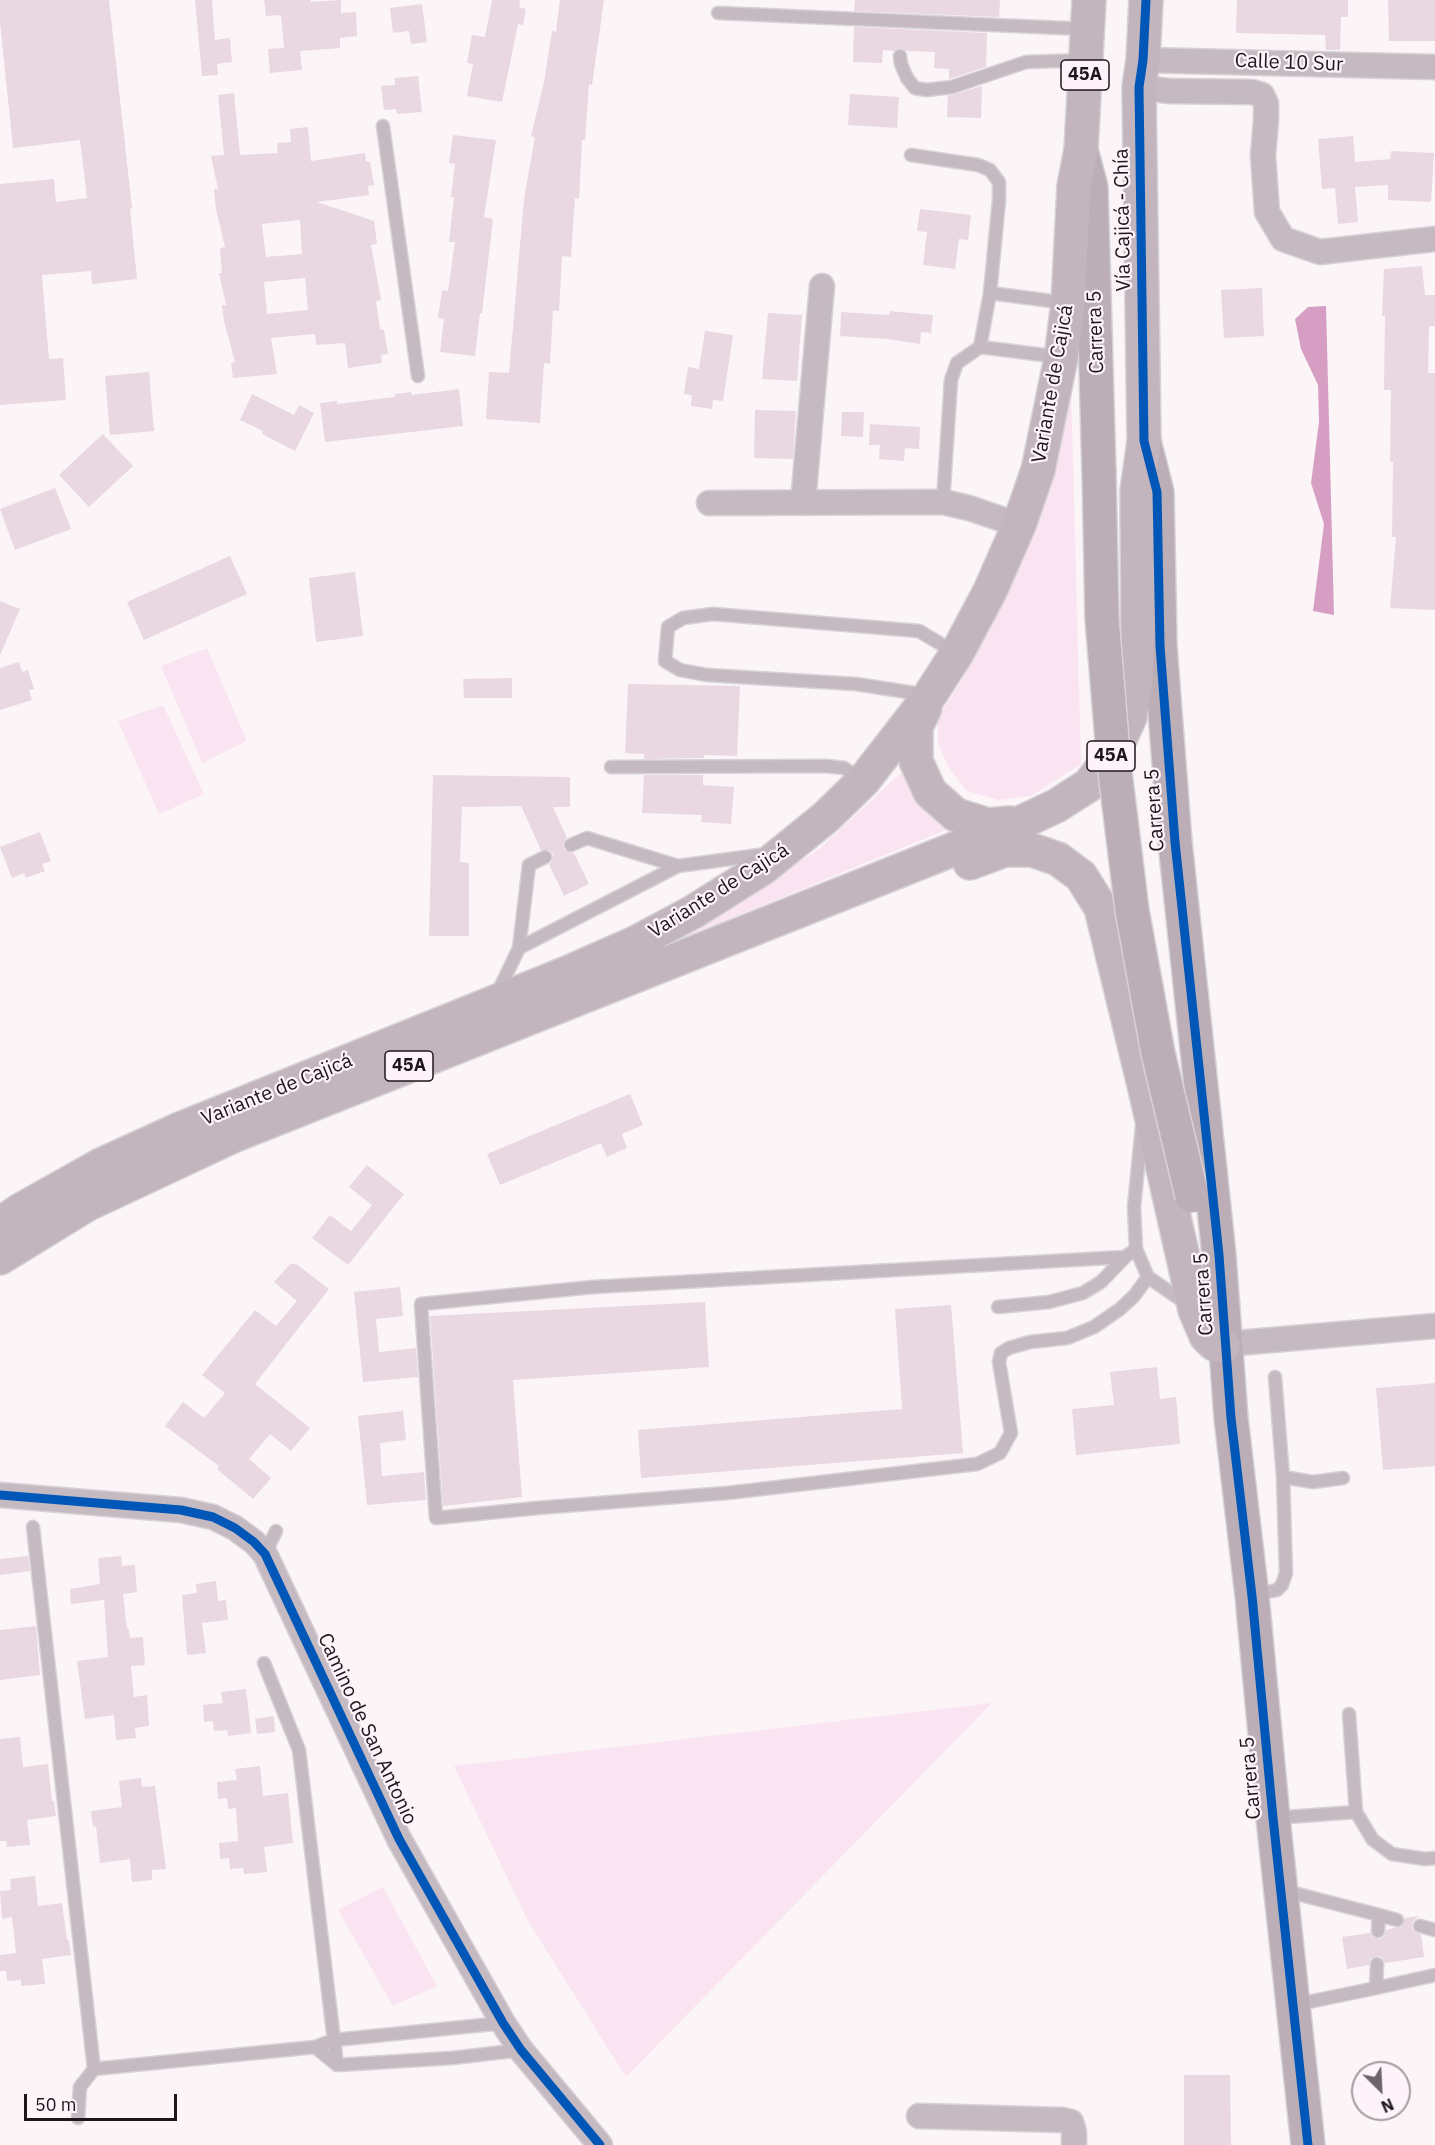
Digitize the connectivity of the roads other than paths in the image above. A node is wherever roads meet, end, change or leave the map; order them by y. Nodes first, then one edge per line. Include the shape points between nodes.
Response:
1 (1146, 0) edge
2 (718, 13) dead end
3 (1087, 30) edge
4 (900, 56) dead end
5 (1435, 67) edge
6 (1141, 74) junction
7 (383, 126) dead end
8 (1081, 150) junction
9 (911, 155) dead end
10 (1435, 239) edge
11 (822, 286) dead end
12 (990, 294) junction
13 (1068, 303) junction
14 (980, 346) junction
15 (1061, 357) junction
16 (418, 376) dead end
17 (1144, 441) junction
18 (709, 502) dead end
19 (943, 502) junction
20 (803, 503) junction
21 (1019, 525) junction
22 (957, 653) junction
23 (930, 695) junction
24 (610, 767) dead end
25 (864, 780) junction
26 (1022, 822) junction
27 (571, 845) dead end
28 (786, 852) junction
29 (545, 857) dead end
30 (678, 866) junction
31 (829, 899) junction
32 (519, 948) junction
33 (493, 1003) junction
34 (1145, 1089) junction
35 (0, 1224) edge
36 (1136, 1249) junction
37 (1125, 1257) junction
38 (0, 1258) edge
39 (1148, 1277) junction
40 (998, 1307) dead end
41 (1195, 1310) junction
42 (1435, 1326) edge
43 (1225, 1352) junction
44 (1275, 1377) dead end
45 (1283, 1476) junction
46 (1343, 1478) dead end
47 (0, 1495) edge
48 (33, 1527) dead end
49 (276, 1531) dead end
50 (265, 1554) junction
51 (1252, 1596) junction
52 (264, 1663) dead end
53 (1348, 1714) dead end
54 (1356, 1812) junction
55 (1272, 1818) junction
56 (1435, 1858) edge
57 (1280, 1890) junction
58 (1379, 1916) junction
59 (1397, 1920) dead end
60 (1420, 1926) dead end
61 (1435, 1930) edge
62 (1378, 1931) dead end
63 (1377, 1964) dead end
64 (1435, 1975) edge
65 (1376, 1988) junction
66 (1293, 2005) junction
67 (503, 2023) junction
68 (334, 2040) junction
69 (315, 2047) junction
70 (521, 2049) junction
71 (337, 2065) junction
72 (94, 2069) junction
73 (919, 2116) dead end
74 (78, 2118) dead end
75 (600, 2145) edge
76 (1074, 2145) edge
77 (1308, 2145) edge

1 - 6 highway, Vía Cajicá - Chía / 45A
2 - 3 lane
3 - 4 lane via 1026,62 952,87 915,87
3 - 8 highway, 45A
5 - 6 street, Calle 10 Sur
6 - 10 street via 1168,91 1262,95 1266,103 1263,154 1268,212 1283,239 1320,252
6 - 17 highway, Vía Cajicá - Chía / 45A
7 - 16 lane
8 - 13 highway, Variante de Cajicá / 45A via 1074,186
8 - 43 main road, Carrera 5 / 45A, bridge via 1092,187 1102,619 1114,764 1129,887 1158,1053
9 - 12 lane via 978,165 990,170 999,182
11 - 20 street
12 - 13 lane
12 - 14 lane
13 - 15 highway, Variante de Cajicá / 45A
14 - 15 lane
14 - 19 lane via 953,370
15 - 21 highway, Variante de Cajicá / 45A via 1038,470
17 - 26 highway, Variante de Cajicá / 45A via 1137,491 1138,633 1130,717 1115,750 1089,784
17 - 43 main road, Carrera 5 / 45A via 1157,492 1160,646 1175,842 1220,1255
18 - 20 street
19 - 20 street
19 - 21 street
21 - 22 highway, Variante de Cajicá / 45A
22 - 23 highway, Variante de Cajicá / 45A
22 - 23 lane via 919,631 713,614 683,618 668,627 665,661 680,670 856,684
23 - 25 highway, Variante de Cajicá / 45A
23 - 26 highway via 916,727 916,761 930,792 956,815 988,825
24 - 25 lane via 826,765 844,768
25 - 28 highway, Variante de Cajicá / 45A
26 - 31 highway, Variante de Cajicá / 45A
27 - 30 lane via 587,838
28 - 30 lane
28 - 33 highway, Variante de Cajicá / 45A via 693,912 635,943
29 - 32 lane via 529,865
30 - 32 lane
31 - 34 highway via 894,891 1005,850 1032,850 1058,859 1081,876 1101,908
31 - 38 highway, Variante de Cajicá / 45A via 222,1140 88,1204
32 - 33 lane
33 - 35 highway, Variante de Cajicá / 45A via 180,1129 101,1165
34 - 36 lane via 1134,1207
34 - 41 highway
36 - 37 lane
36 - 39 lane
37 - 39 lane via 593,1287 421,1304 436,1518 727,1493 977,1464 1000,1453 1011,1433 999,1362 1001,1353 1030,1342 1067,1338 1094,1327 1120,1310
37 - 40 lane via 1101,1282 1083,1293 1049,1302
39 - 41 lane
41 - 43 highway via 1206,1336
42 - 43 street
43 - 51 main road, Carrera 5 / 45A
44 - 45 lane
45 - 46 lane via 1313,1482
45 - 51 lane via 1286,1573 1277,1590
47 - 50 street, Camino de San Antonio via 181,1510 213,1517 235,1528
48 - 72 lane
49 - 50 lane
50 - 67 street, Camino de San Antonio via 399,1839
51 - 55 main road, Carrera 5 / 45A
52 - 68 lane via 299,1750
53 - 54 lane
54 - 55 lane
54 - 56 lane via 1373,1840 1392,1854
55 - 57 main road, Carrera 5 / 45A
57 - 58 lane
57 - 66 main road, Carrera 5 / 45A
58 - 59 lane
58 - 62 lane
60 - 61 lane
63 - 65 lane
64 - 65 lane
65 - 66 lane
66 - 77 main road, Carrera 5 / 45A
67 - 68 lane
67 - 70 street, Camino de San Antonio
68 - 69 lane
68 - 71 lane
69 - 71 lane
69 - 72 lane
70 - 71 lane
70 - 75 street, Camino de San Antonio
72 - 74 lane via 80,2087
73 - 76 street via 1063,2120 1071,2122

